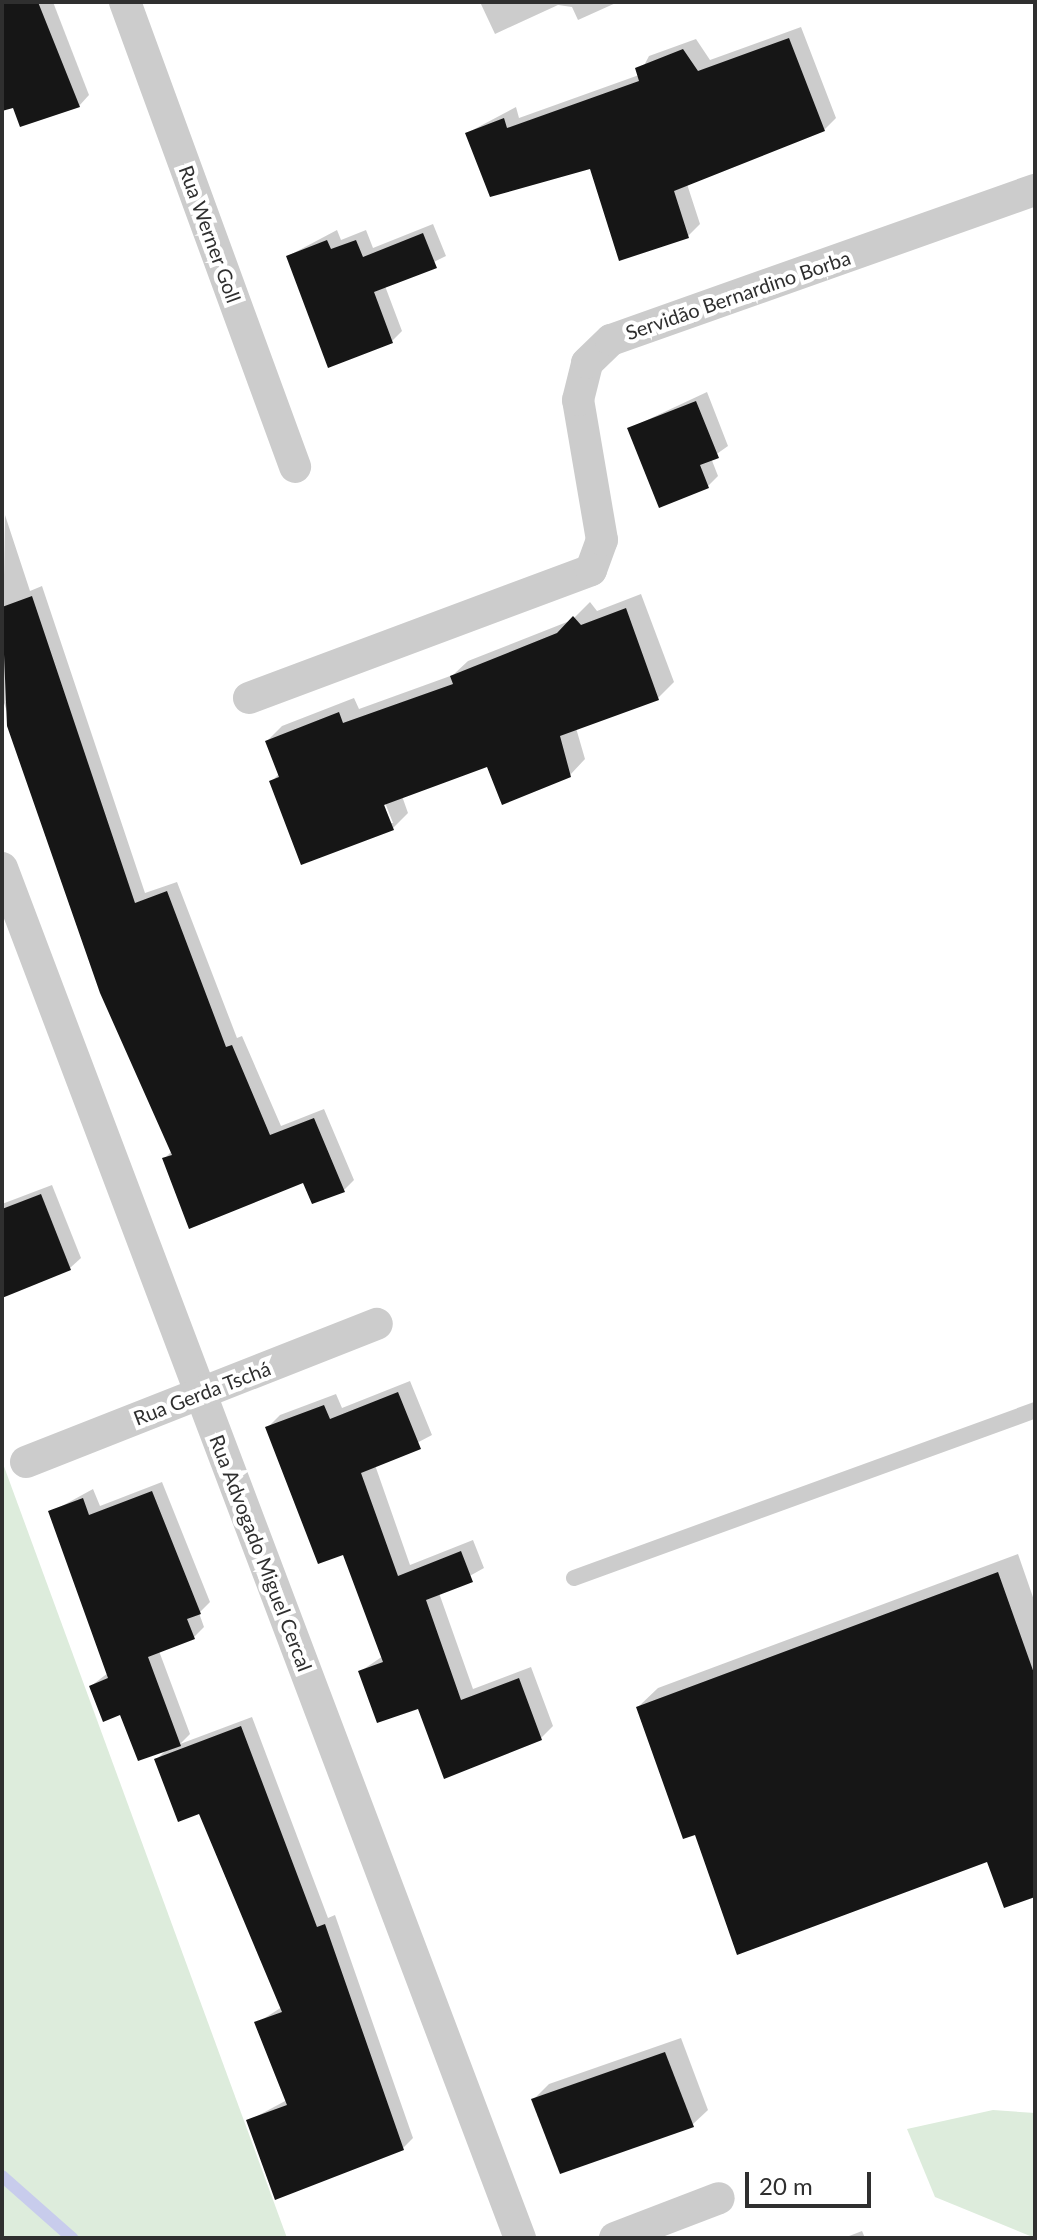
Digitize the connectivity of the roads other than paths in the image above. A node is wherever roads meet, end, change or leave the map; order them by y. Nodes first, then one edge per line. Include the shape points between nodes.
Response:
1 (127, 3) edge
2 (1035, 190) edge
3 (295, 467) dead end
4 (249, 698) dead end
5 (2, 868) edge
6 (377, 1324) dead end
7 (201, 1393) junction
8 (1035, 1410) edge
9 (26, 1462) dead end
10 (574, 1578) dead end
11 (719, 2198) dead end
12 (520, 2238) edge
13 (615, 2238) edge

1 - 3 street, Rua Werner Goll
2 - 4 street, Servidão Bernardino Borba via 611,340 587,363 578,400 602,540 591,570
5 - 7 street, Rua Advogado Miguel Cercal
6 - 7 street, Rua Gerda Tschá
7 - 9 street, Rua Gerda Tschá
7 - 12 street, Rua Advogado Miguel Cercal
8 - 10 lane
11 - 13 street

